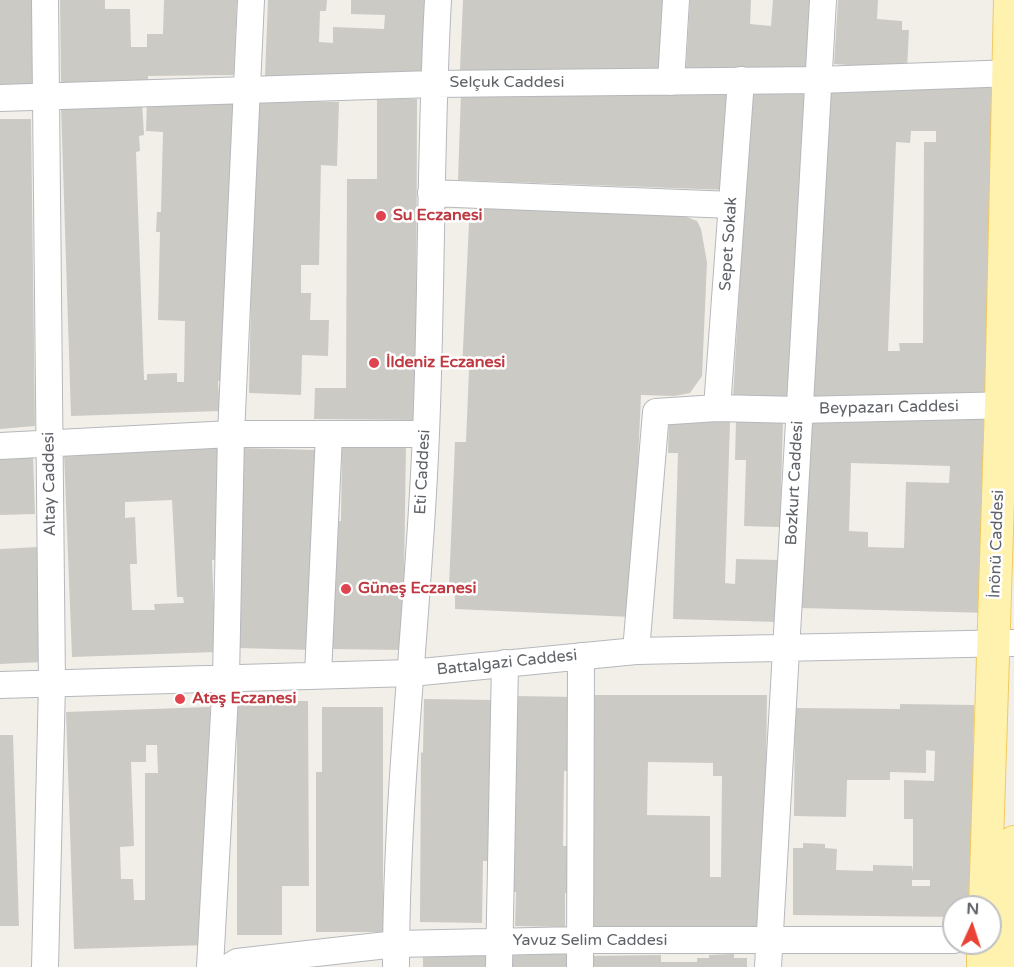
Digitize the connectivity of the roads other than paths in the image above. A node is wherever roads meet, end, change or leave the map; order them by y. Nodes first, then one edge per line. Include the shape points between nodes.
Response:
1 (45, 0) edge
2 (251, 0) edge
3 (438, 0) edge
4 (676, 0) edge
5 (823, 0) edge
6 (1010, 0) edge
7 (1011, 74) edge
8 (741, 80) junction
9 (818, 80) junction
10 (672, 82) junction
11 (433, 84) junction
12 (246, 89) junction
13 (45, 96) junction
14 (0, 98) edge
15 (431, 193) junction
16 (732, 205) junction
17 (1008, 405) edge
18 (717, 408) junction
19 (798, 410) junction
20 (231, 434) junction
21 (329, 434) junction
22 (426, 434) junction
23 (49, 444) junction
24 (0, 446) edge
25 (1004, 644) edge
26 (787, 646) junction
27 (636, 651) junction
28 (581, 656) junction
29 (505, 663) junction
30 (411, 673) junction
31 (318, 675) junction
32 (225, 677) junction
33 (52, 684) junction
34 (0, 685) edge
35 (1014, 842) edge
36 (986, 895) edge
37 (1002, 938) edge
38 (580, 940) junction
39 (942, 940) edge
40 (770, 941) junction
41 (500, 942) junction
42 (396, 955) edge
43 (993, 955) edge
44 (45, 967) edge
45 (210, 967) edge
46 (229, 967) edge
47 (379, 967) edge
48 (499, 967) edge
49 (580, 967) edge
50 (768, 967) edge
51 (983, 967) edge

1 - 13 street, Altay Caddesi
2 - 12 street
3 - 11 street, Eti Caddesi
4 - 10 street
5 - 9 street, Bozkurt Caddesi
6 - 7 main road, İnönü Caddesi
7 - 9 street, Selçuk Caddesi
7 - 17 main road, İnönü Caddesi
8 - 9 street, Selçuk Caddesi
8 - 10 street, Selçuk Caddesi
8 - 16 street, Sepet Sokak
9 - 19 street, Bozkurt Caddesi
10 - 11 street, Selçuk Caddesi
11 - 12 street, Selçuk Caddesi
11 - 15 street, Eti Caddesi
12 - 13 street, Selçuk Caddesi
12 - 20 street
13 - 14 street, Selçuk Caddesi
13 - 23 street, Altay Caddesi
15 - 16 street
15 - 22 street, Eti Caddesi
16 - 18 street, Sepet Sokak
17 - 19 street, Beypazarı Caddesi
17 - 25 main road, İnönü Caddesi
18 - 19 street, Beypazarı Caddesi
18 - 27 street, Beypazarı Caddesi via 656,412
19 - 26 street, Bozkurt Caddesi
20 - 21 street
20 - 23 street
20 - 32 street
21 - 22 street
21 - 31 street
22 - 30 street, Eti Caddesi
23 - 24 street
23 - 33 street, Altay Caddesi
25 - 26 street, Battalgazi Caddesi
25 - 36 main road, İnönü Caddesi
26 - 27 street, Battalgazi Caddesi
26 - 40 street, Bozkurt Caddesi
27 - 28 street, Battalgazi Caddesi
28 - 29 street, Battalgazi Caddesi
28 - 38 street
29 - 30 street, Battalgazi Caddesi
29 - 41 street
30 - 31 street, Battalgazi Caddesi
30 - 42 street, Eti Caddesi via 400,798
31 - 32 street, Battalgazi Caddesi
32 - 33 street, Battalgazi Caddesi
32 - 45 street
33 - 34 street, Battalgazi Caddesi
33 - 44 street, Altay Caddesi
35 - 37 main road
38 - 40 street, Yavuz Selim Caddesi
38 - 41 street, Yavuz Selim Caddesi
38 - 49 street
39 - 40 street, Yavuz Selim Caddesi
40 - 50 street, Bozkurt Caddesi
41 - 42 street, Yavuz Selim Caddesi
41 - 48 street
42 - 46 street, Yavuz Selim Caddesi via 237,962
42 - 47 street
43 - 51 main road

